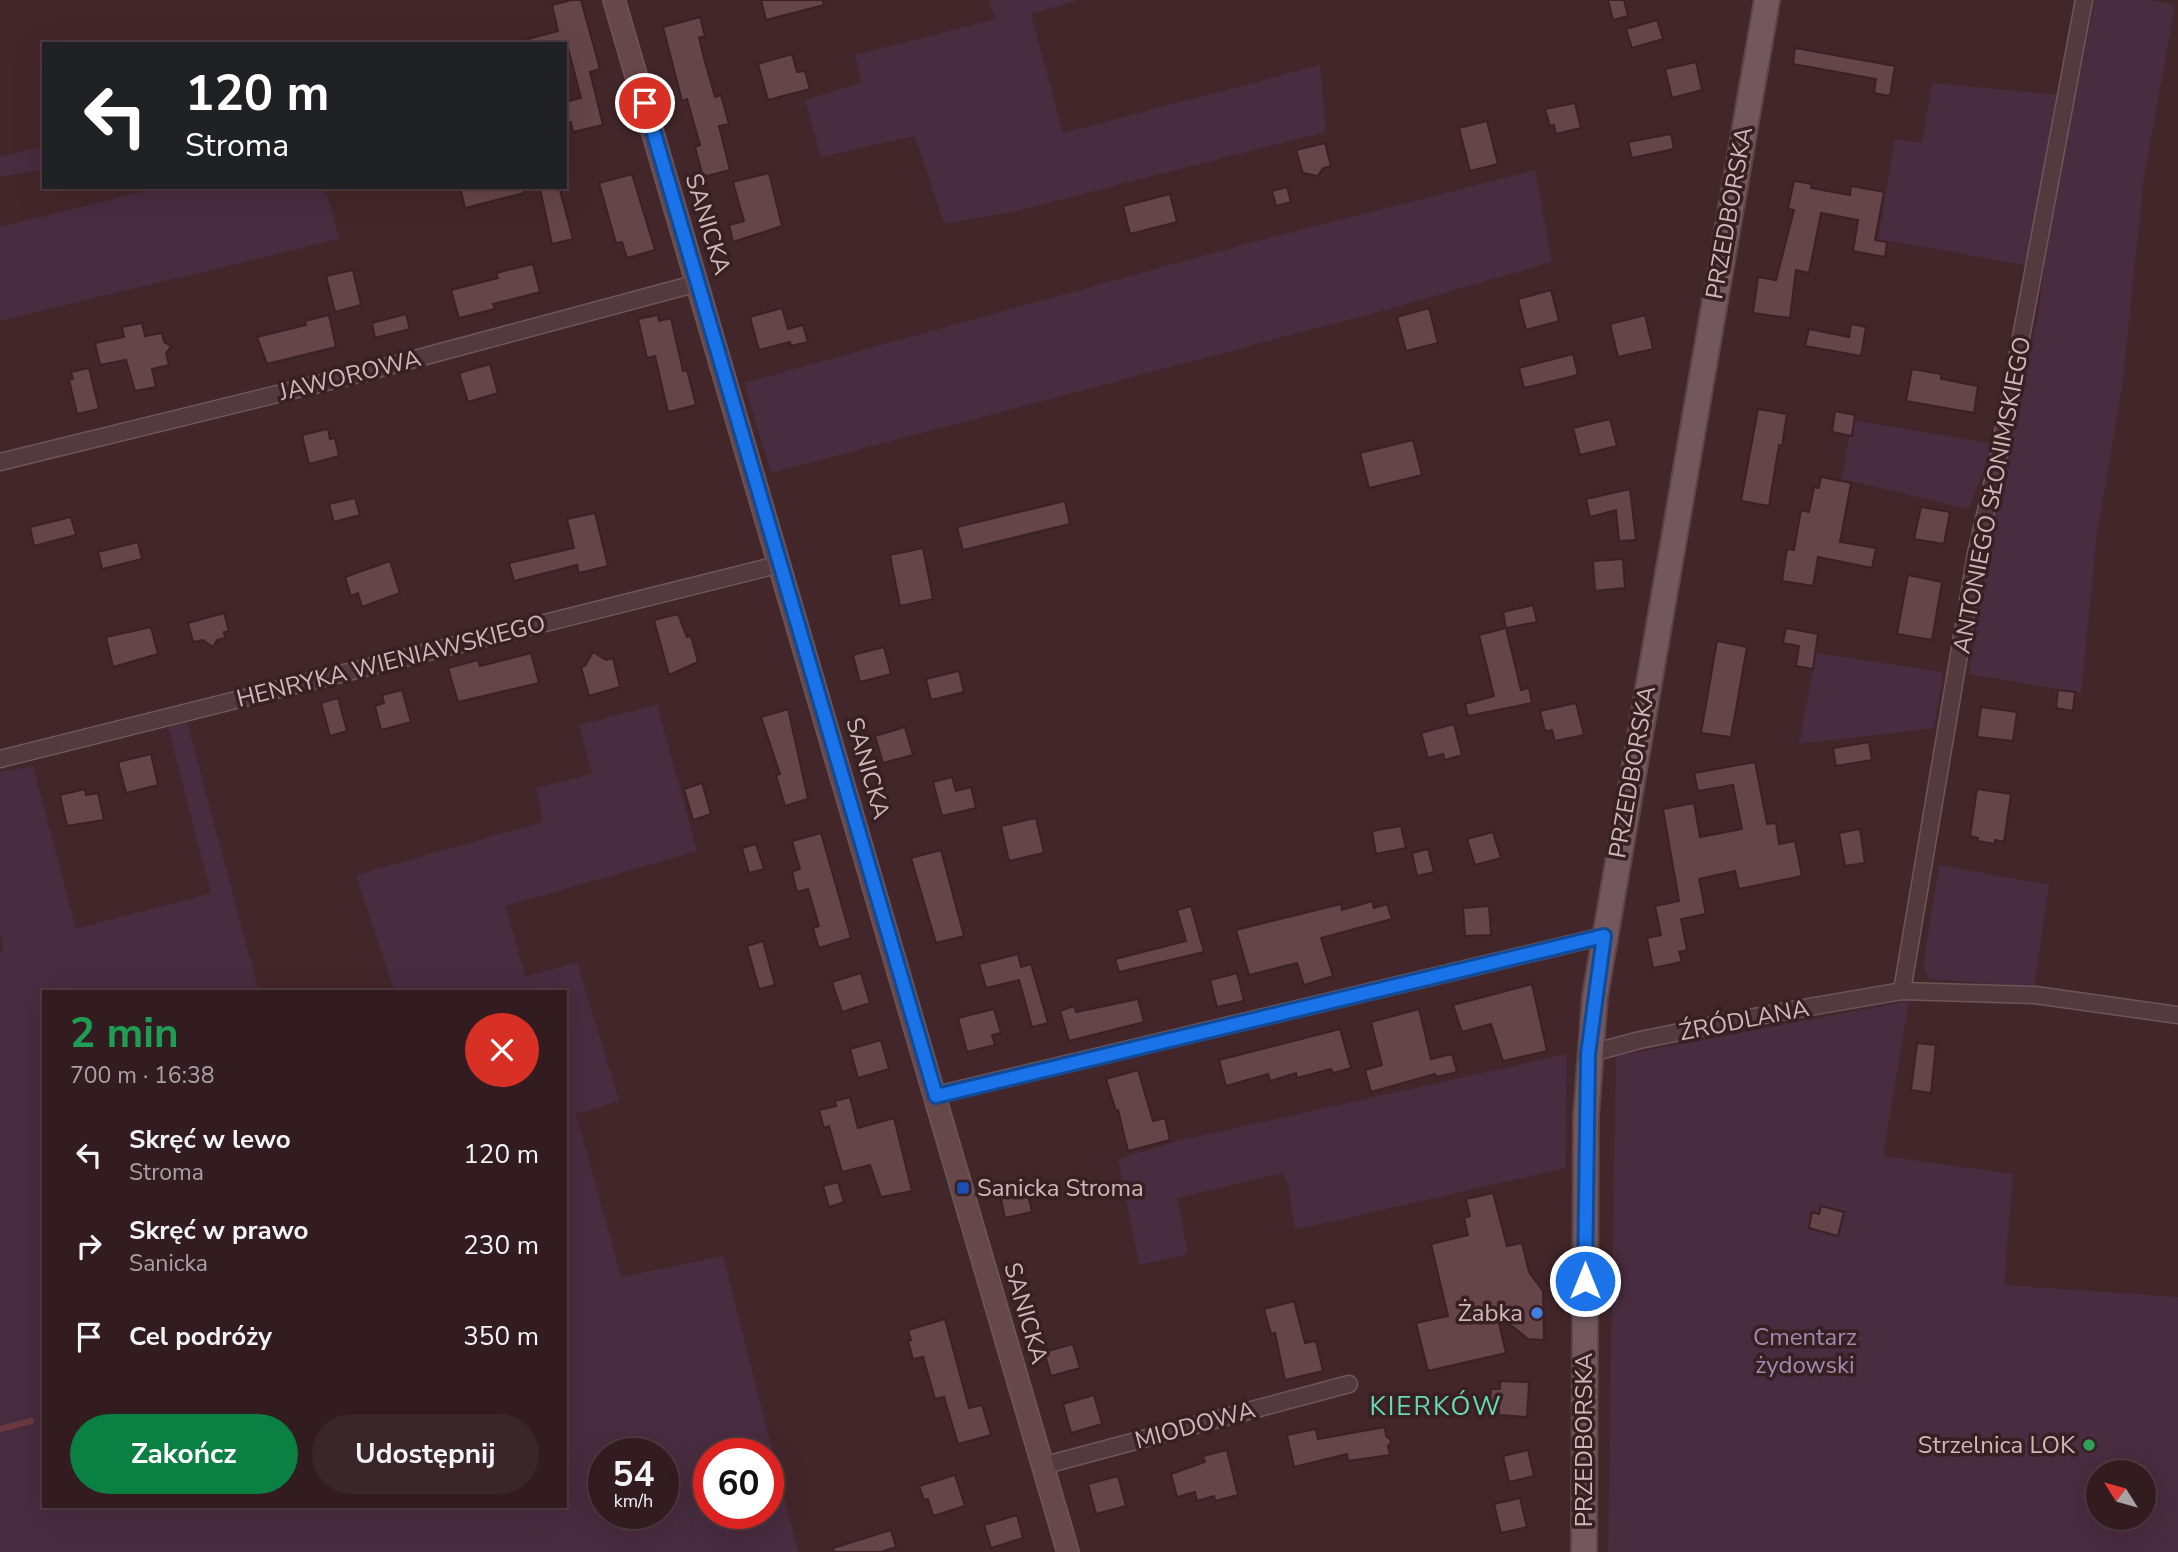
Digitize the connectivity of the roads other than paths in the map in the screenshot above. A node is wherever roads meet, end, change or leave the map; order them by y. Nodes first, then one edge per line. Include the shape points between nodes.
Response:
1 (614, 0) edge
2 (1767, 0) edge
3 (2084, 0) edge
4 (698, 283) junction
5 (0, 462) edge
6 (781, 564) junction
7 (0, 759) edge
8 (1604, 936) junction
9 (1902, 991) junction
10 (2178, 1015) edge
11 (1588, 1054) junction
12 (936, 1096) junction
13 (1349, 1384) dead end
14 (1042, 1466) junction
15 (1068, 1552) edge
16 (1584, 1552) edge

1 - 4 street, SANICKA
2 - 8 main road, PRZEDBORSKA
3 - 9 street, ANTONIEGO SŁONIMSKIEGO via 1999,455 1976,554
4 - 5 street, JAWOROWA via 355,375
4 - 6 street, SANICKA
6 - 7 street, HENRYKA WIENIAWSKIEGO
6 - 12 street, SANICKA
8 - 11 main road, PRZEDBORSKA
8 - 12 street
9 - 10 street, ŹRÓDLANA via 2035,995
9 - 11 street, ŹRÓDLANA via 1769,1014
11 - 16 main road, PRZEDBORSKA
12 - 14 street, SANICKA
13 - 14 street, MIODOWA
14 - 15 street, SANICKA

